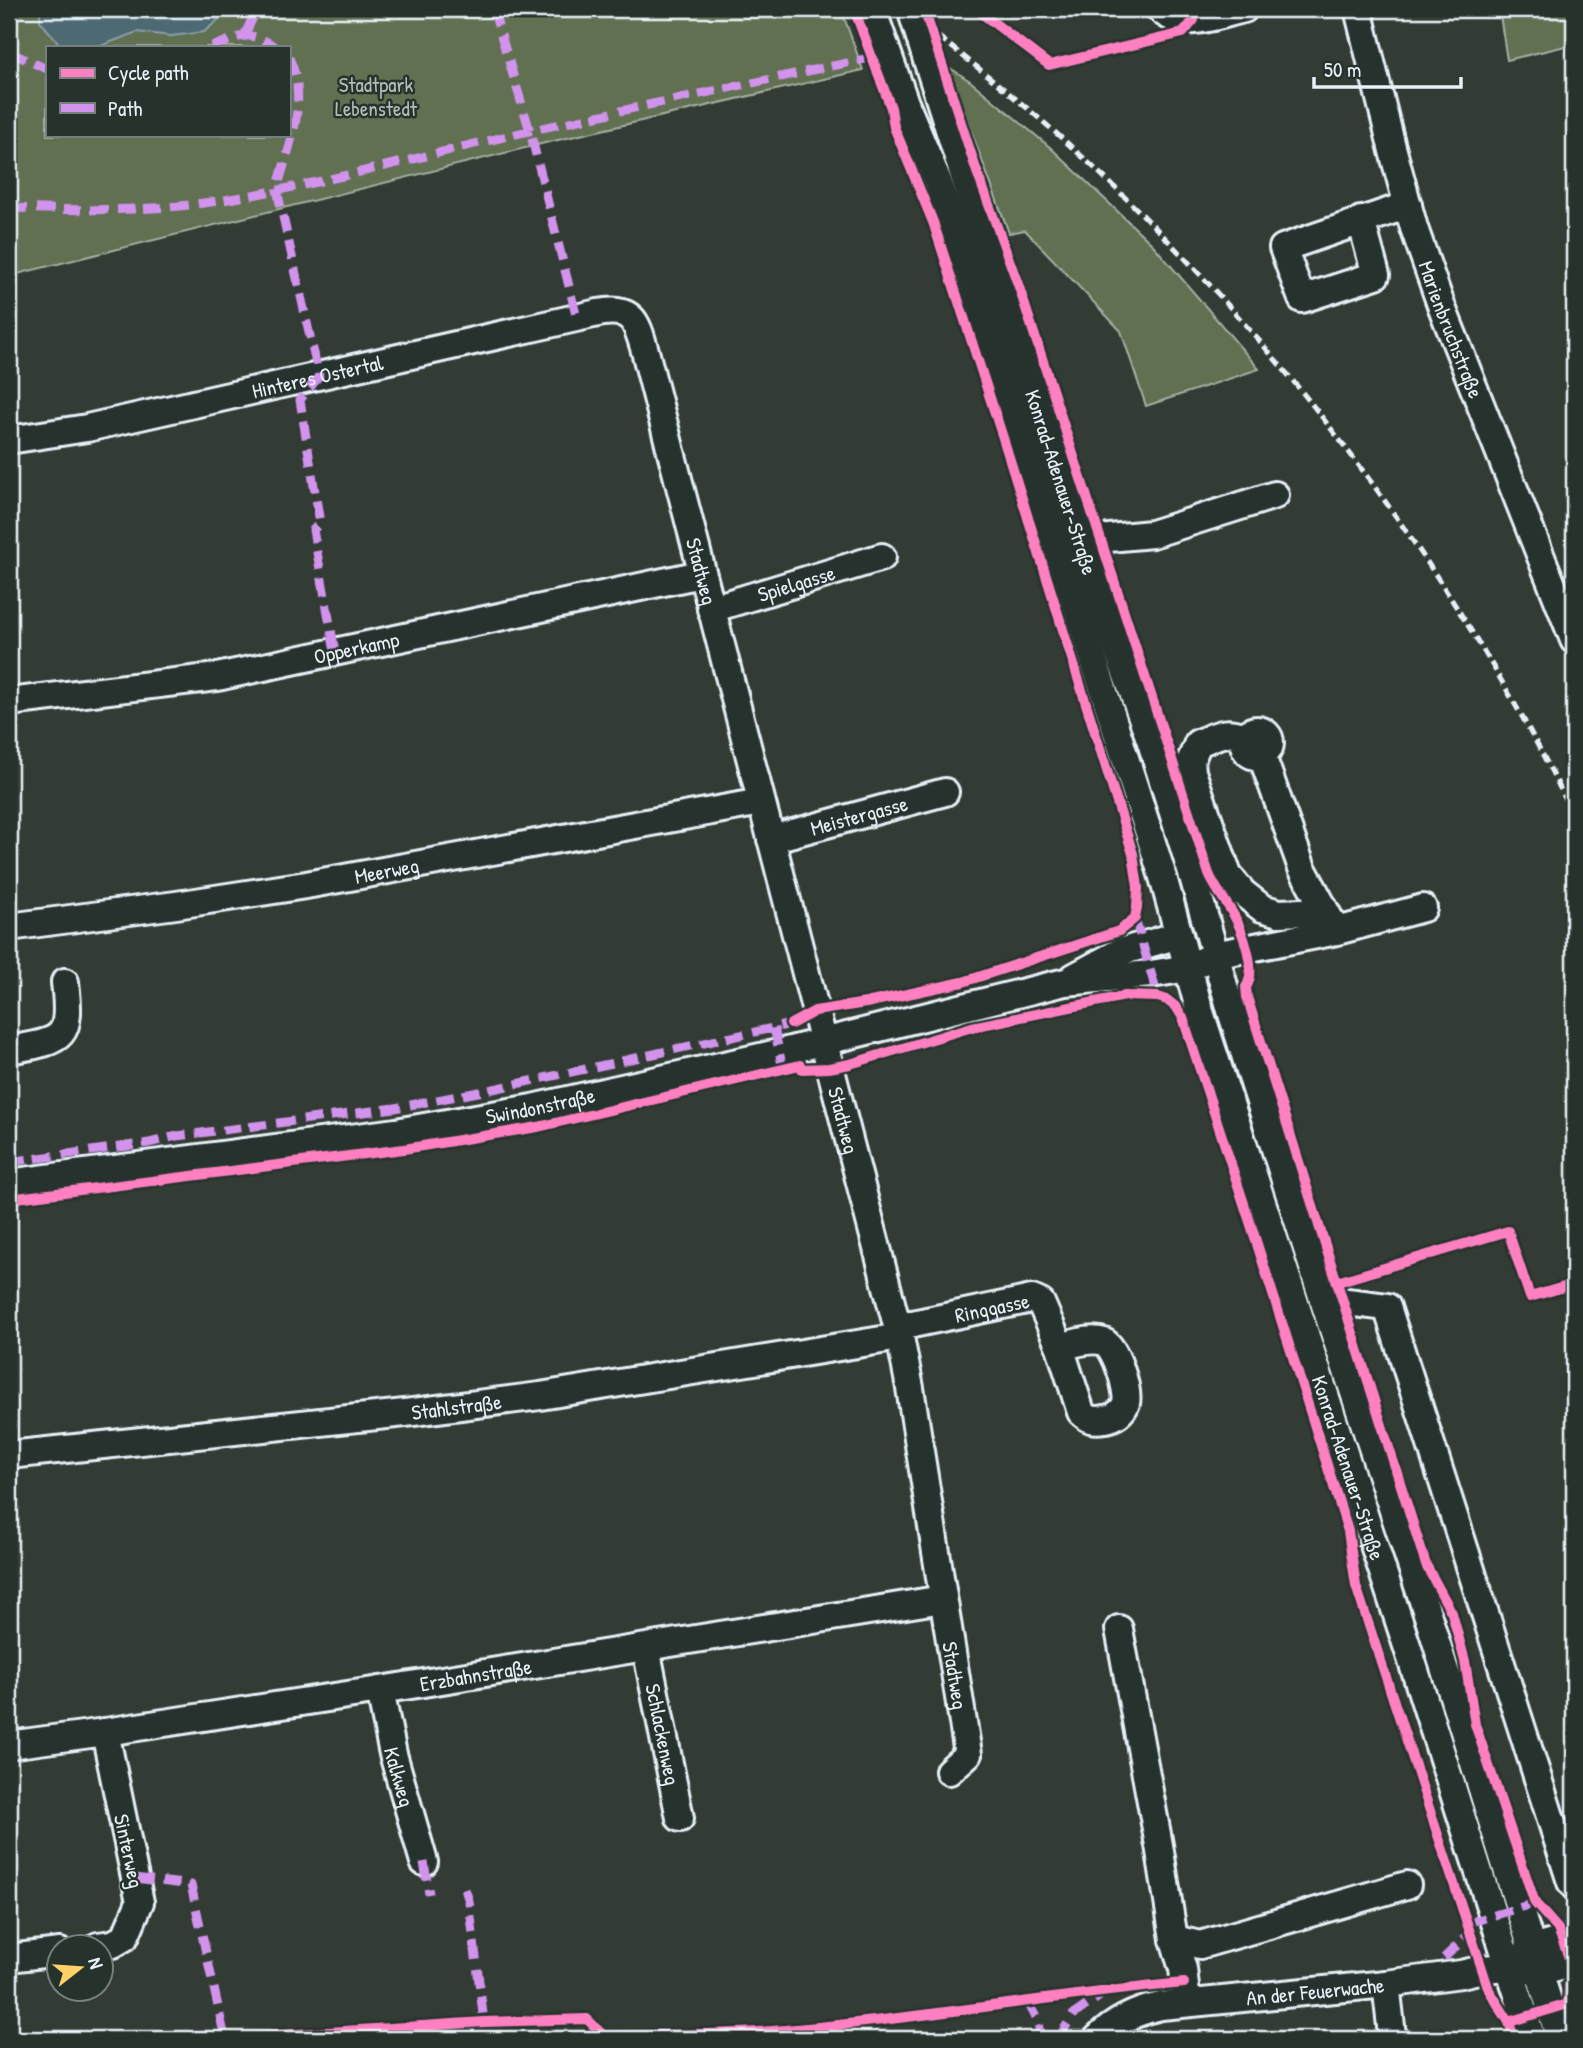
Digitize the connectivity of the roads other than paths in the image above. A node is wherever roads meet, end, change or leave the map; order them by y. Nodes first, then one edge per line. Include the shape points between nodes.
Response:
1 (911, 9) edge
2 (1160, 9) edge
3 (1244, 9) edge
4 (1358, 9) edge
5 (874, 14) edge
6 (1408, 205) junction
7 (1361, 220) dead end
8 (626, 313) joint
9 (9, 440) edge
10 (1275, 495) dead end
11 (1082, 546) junction
12 (882, 557) dead end
13 (701, 574) junction
14 (711, 609) junction
15 (1574, 640) edge
16 (9, 702) edge
17 (945, 792) dead end
18 (761, 802) junction
19 (772, 839) junction
20 (1423, 908) dead end
21 (1331, 921) junction
22 (9, 927) edge
23 (1179, 935) junction
24 (1214, 955) junction
25 (1188, 968) junction
26 (65, 982) dead end
27 (1065, 982) junction
28 (822, 1042) junction
29 (9, 1050) edge
30 (9, 1183) edge
31 (1323, 1299) junction
32 (899, 1332) junction
33 (1060, 1347) dead end
34 (9, 1455) edge
35 (943, 1599) junction
36 (1119, 1629) dead end
37 (646, 1648) junction
38 (380, 1690) junction
39 (105, 1732) junction
40 (9, 1745) edge
41 (949, 1771) dead end
42 (680, 1818) dead end
43 (424, 1862) dead end
44 (1407, 1885) dead end
45 (1574, 1886) edge
46 (1574, 1937) edge
47 (1174, 1939) junction
48 (116, 1942) edge
49 (46, 1954) edge
50 (9, 1958) edge
51 (1535, 1960) junction
52 (1574, 1962) edge
53 (1509, 1967) junction
54 (1386, 1984) junction
55 (1187, 2003) junction
56 (1097, 2039) edge
57 (1396, 2039) edge
58 (1532, 2039) edge
59 (1560, 2039) edge

1 - 11 street, Konrad-Adenauer-Straße, bridge
2 - 3 street via 1178,21
4 - 6 street, Marienbruchstraße
5 - 23 street, Konrad-Adenauer-Straße via 969,268
6 - 7 street
6 - 15 street, Marienbruchstraße via 1441,305
8 - 9 street, Hinteres Ostertal via 598,313 87,428
8 - 13 street, Stadtweg via 639,331 645,351
10 - 11 street via 1152,534
11 - 24 street, Konrad-Adenauer-Straße via 1150,739
12 - 14 street, Spielgasse
13 - 14 street, Stadtweg
13 - 16 street, Opperkamp via 217,677
14 - 18 street, Stadtweg
17 - 19 street, Meistergasse
18 - 19 street, Stadtweg
18 - 22 street, Meerweg via 306,885
19 - 28 street, Stadtweg
20 - 21 street
21 - 21 street via 1262,908 1228,875 1192,772 1198,743 1228,732 1254,747 1302,868
21 - 24 street
23 - 24 street
23 - 25 street, Konrad-Adenauer-Straße
23 - 27 street, Swindonstraße via 1121,952
24 - 25 street
24 - 31 street, Konrad-Adenauer-Straße
25 - 27 street, Swindonstraße
25 - 53 street, Konrad-Adenauer-Straße
26 - 29 street via 69,1013 60,1036 48,1043
27 - 28 street, Swindonstraße
28 - 30 street, Swindonstraße via 532,1108 396,1132
28 - 32 street, Stadtweg
31 - 45 street via 1387,1307
31 - 51 street, Konrad-Adenauer-Straße
32 - 33 street, Ringgasse via 1032,1299 1041,1303
32 - 34 street, Stahlstraße via 540,1396
32 - 35 street, Stadtweg
35 - 37 street, Erzbahnstraße
35 - 41 street, Stadtweg via 968,1754
36 - 47 street
37 - 38 street, Erzbahnstraße
37 - 42 street, Schlackenweg
38 - 39 street, Erzbahnstraße
38 - 43 street, Kalkweg
39 - 40 street, Erzbahnstraße
39 - 48 street, Sinterweg via 140,1902 125,1937
44 - 47 street via 1199,1945
46 - 51 street
47 - 55 street
49 - 50 street
51 - 52 street
51 - 53 street
51 - 59 street, Konrad-Adenauer-Straße
53 - 54 street, An der Feuerwache
53 - 58 street, Konrad-Adenauer-Straße
54 - 55 street, An der Feuerwache
54 - 57 street
55 - 56 street, An der Feuerwache via 1142,2010

